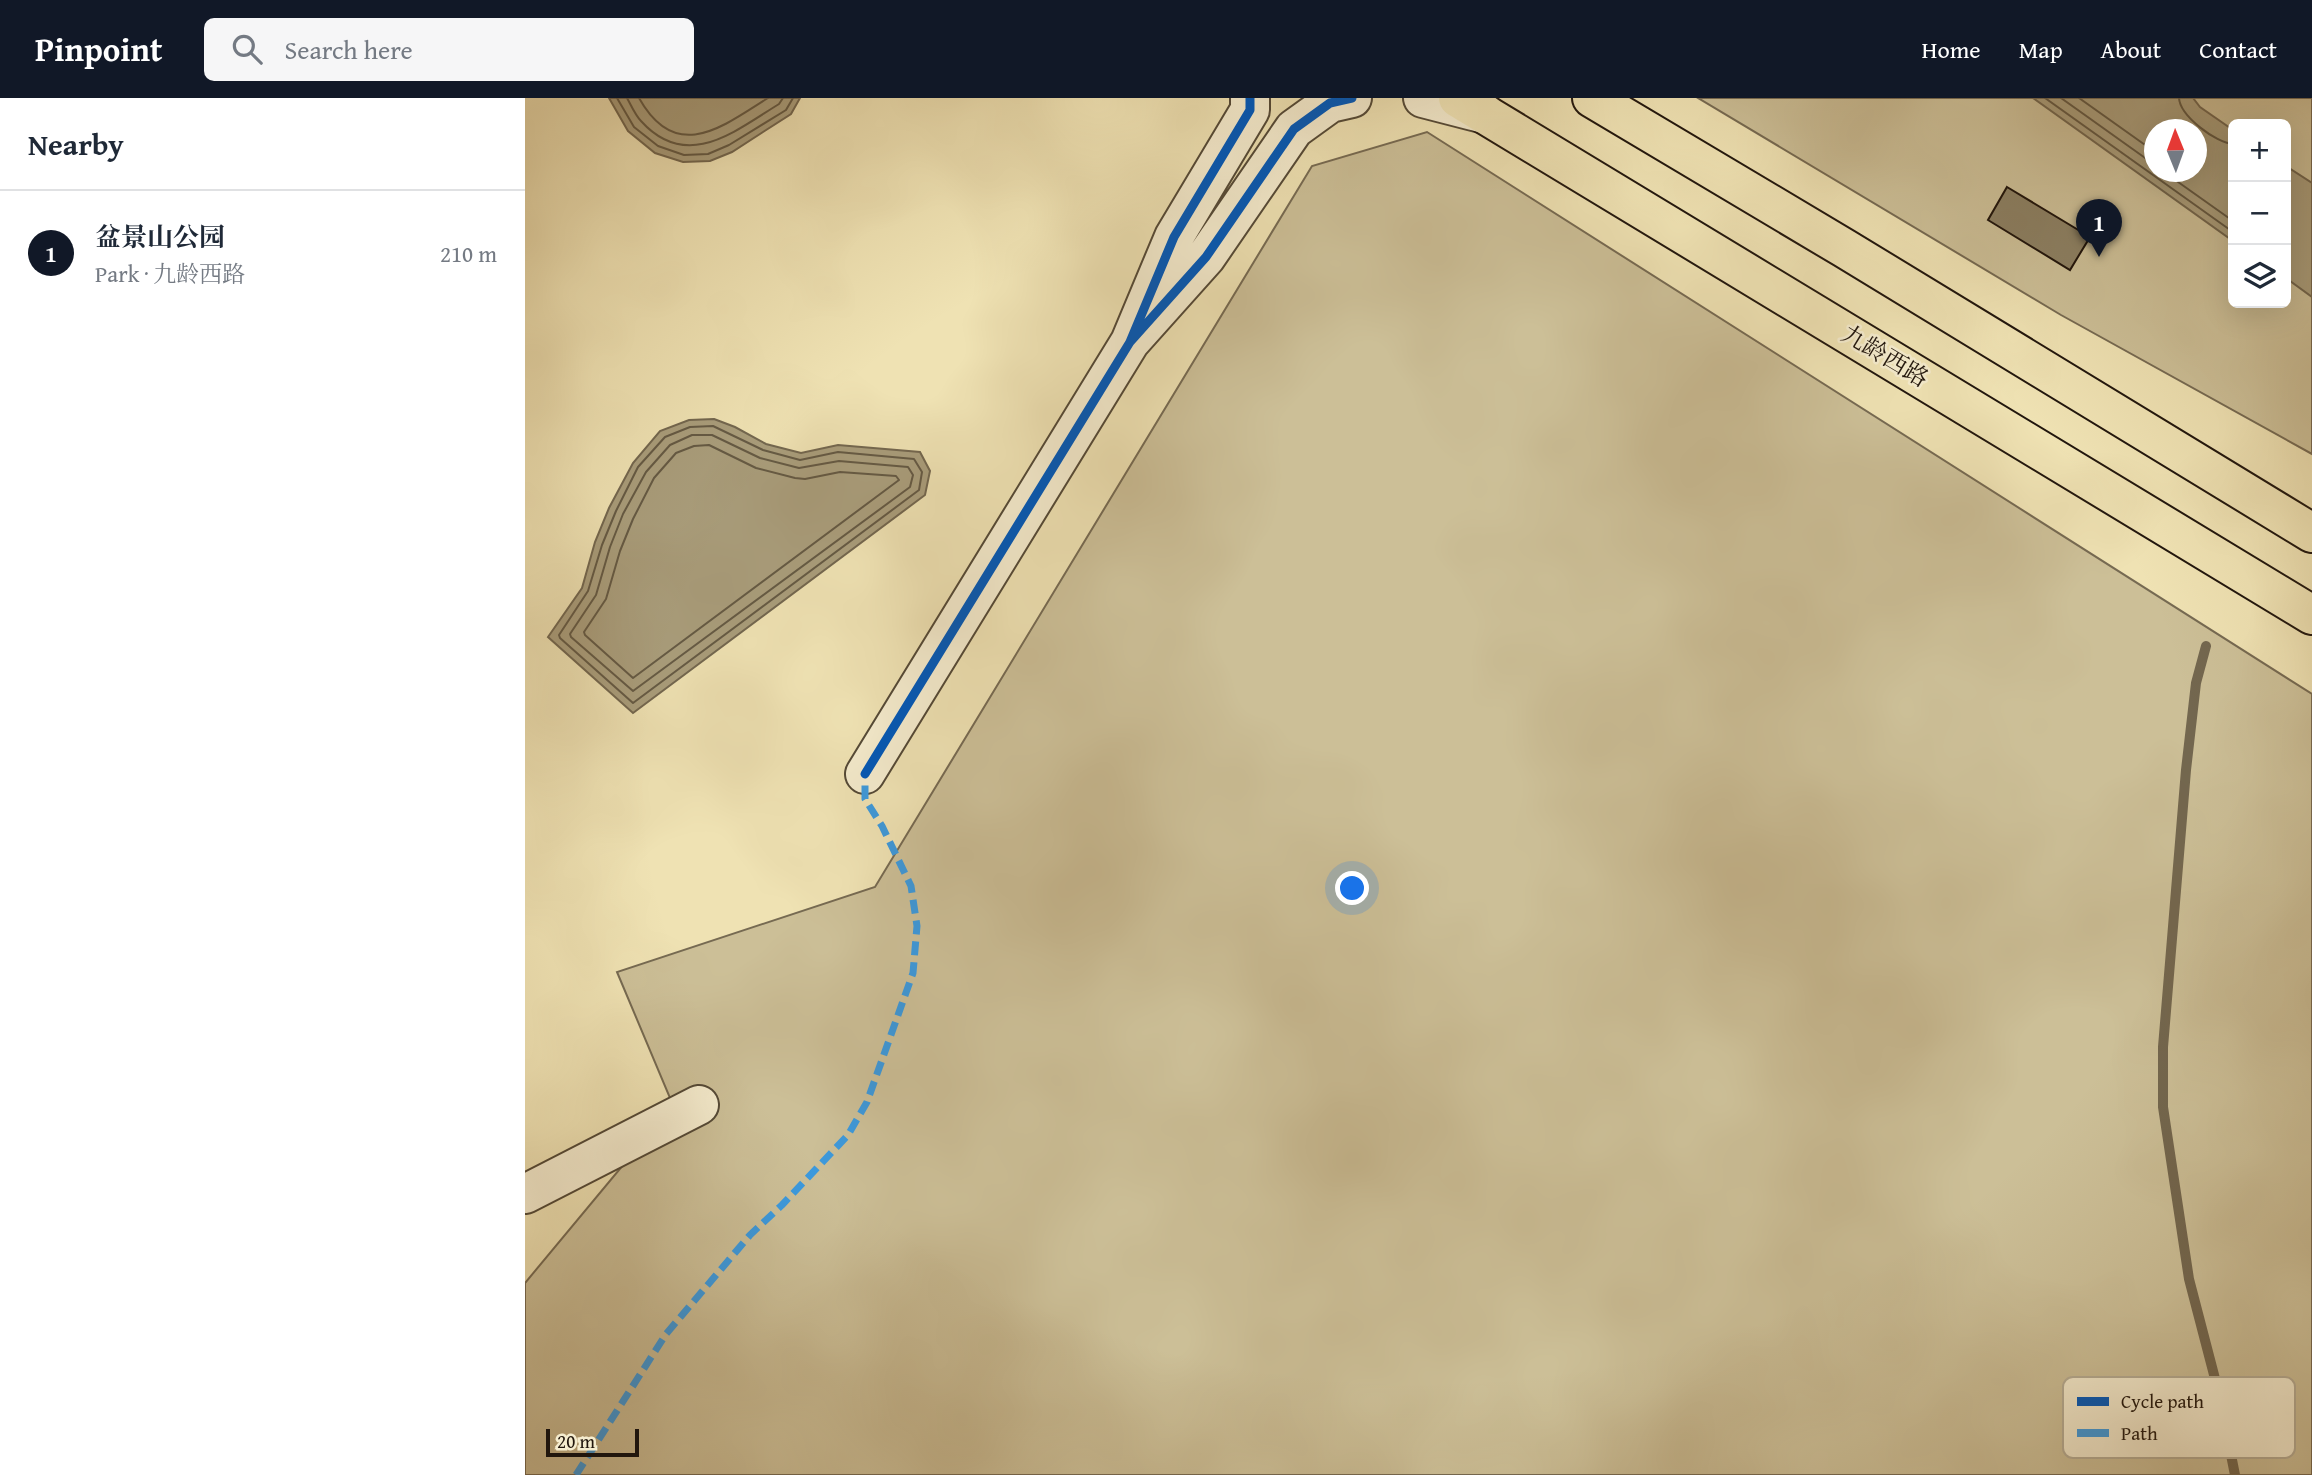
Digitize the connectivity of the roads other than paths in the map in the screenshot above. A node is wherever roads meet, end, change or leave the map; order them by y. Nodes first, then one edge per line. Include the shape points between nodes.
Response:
1 (1250, 98) edge
2 (1352, 98) edge
3 (1423, 98) edge
4 (1592, 98) edge
5 (1472, 106) edge
6 (1130, 342) junction
7 (2312, 533) edge
8 (2312, 615) edge
9 (865, 774) dead end
10 (699, 1105) dead end
11 (525, 1194) edge

1 - 6 street via 1250,110 1174,237
2 - 6 street via 1330,103 1294,130 1206,257
3 - 5 street
4 - 7 main road
5 - 8 main road, 九龄西路
6 - 9 street
10 - 11 street

